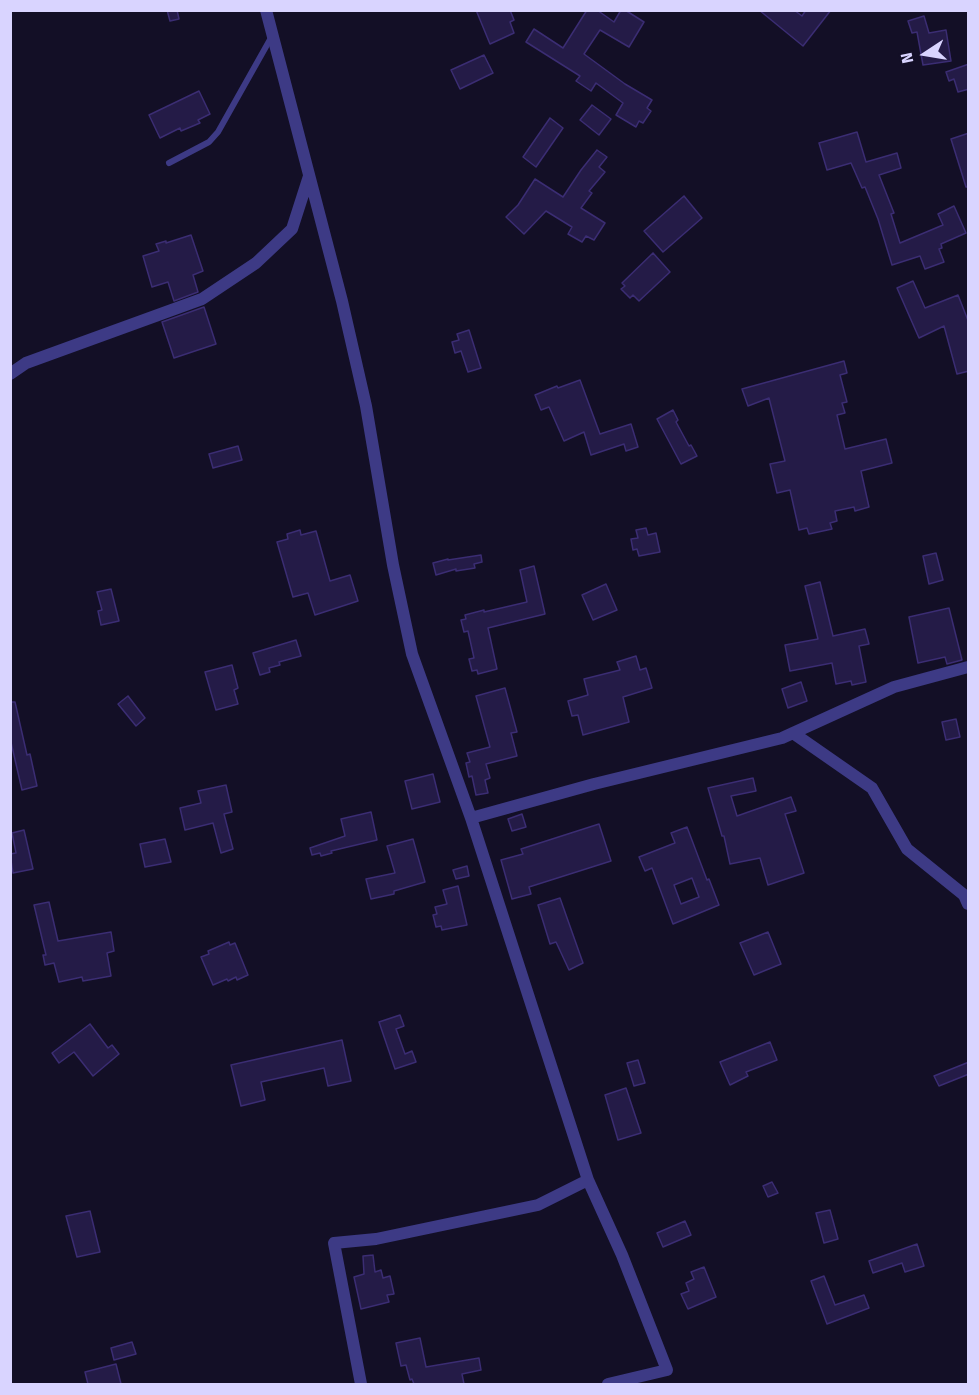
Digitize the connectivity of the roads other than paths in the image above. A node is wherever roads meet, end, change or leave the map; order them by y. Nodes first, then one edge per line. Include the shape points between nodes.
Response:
1 (266, 10) edge
2 (272, 35) junction
3 (170, 163) dead end
4 (309, 175) junction
5 (10, 374) edge
6 (969, 667) edge
7 (793, 733) junction
8 (471, 818) junction
9 (969, 904) edge
10 (588, 1180) junction
11 (361, 1384) edge
12 (608, 1384) edge

1 - 2 street
2 - 3 lane via 218,132 209,142
2 - 4 street
4 - 5 street via 292,229 256,263 229,281 201,299 26,363
4 - 8 street via 366,405 412,654
6 - 7 street via 894,687
7 - 8 street
7 - 9 street via 872,788 907,849 964,895
8 - 10 street
10 - 11 street via 538,1205 376,1239 334,1243
10 - 12 street via 667,1370

